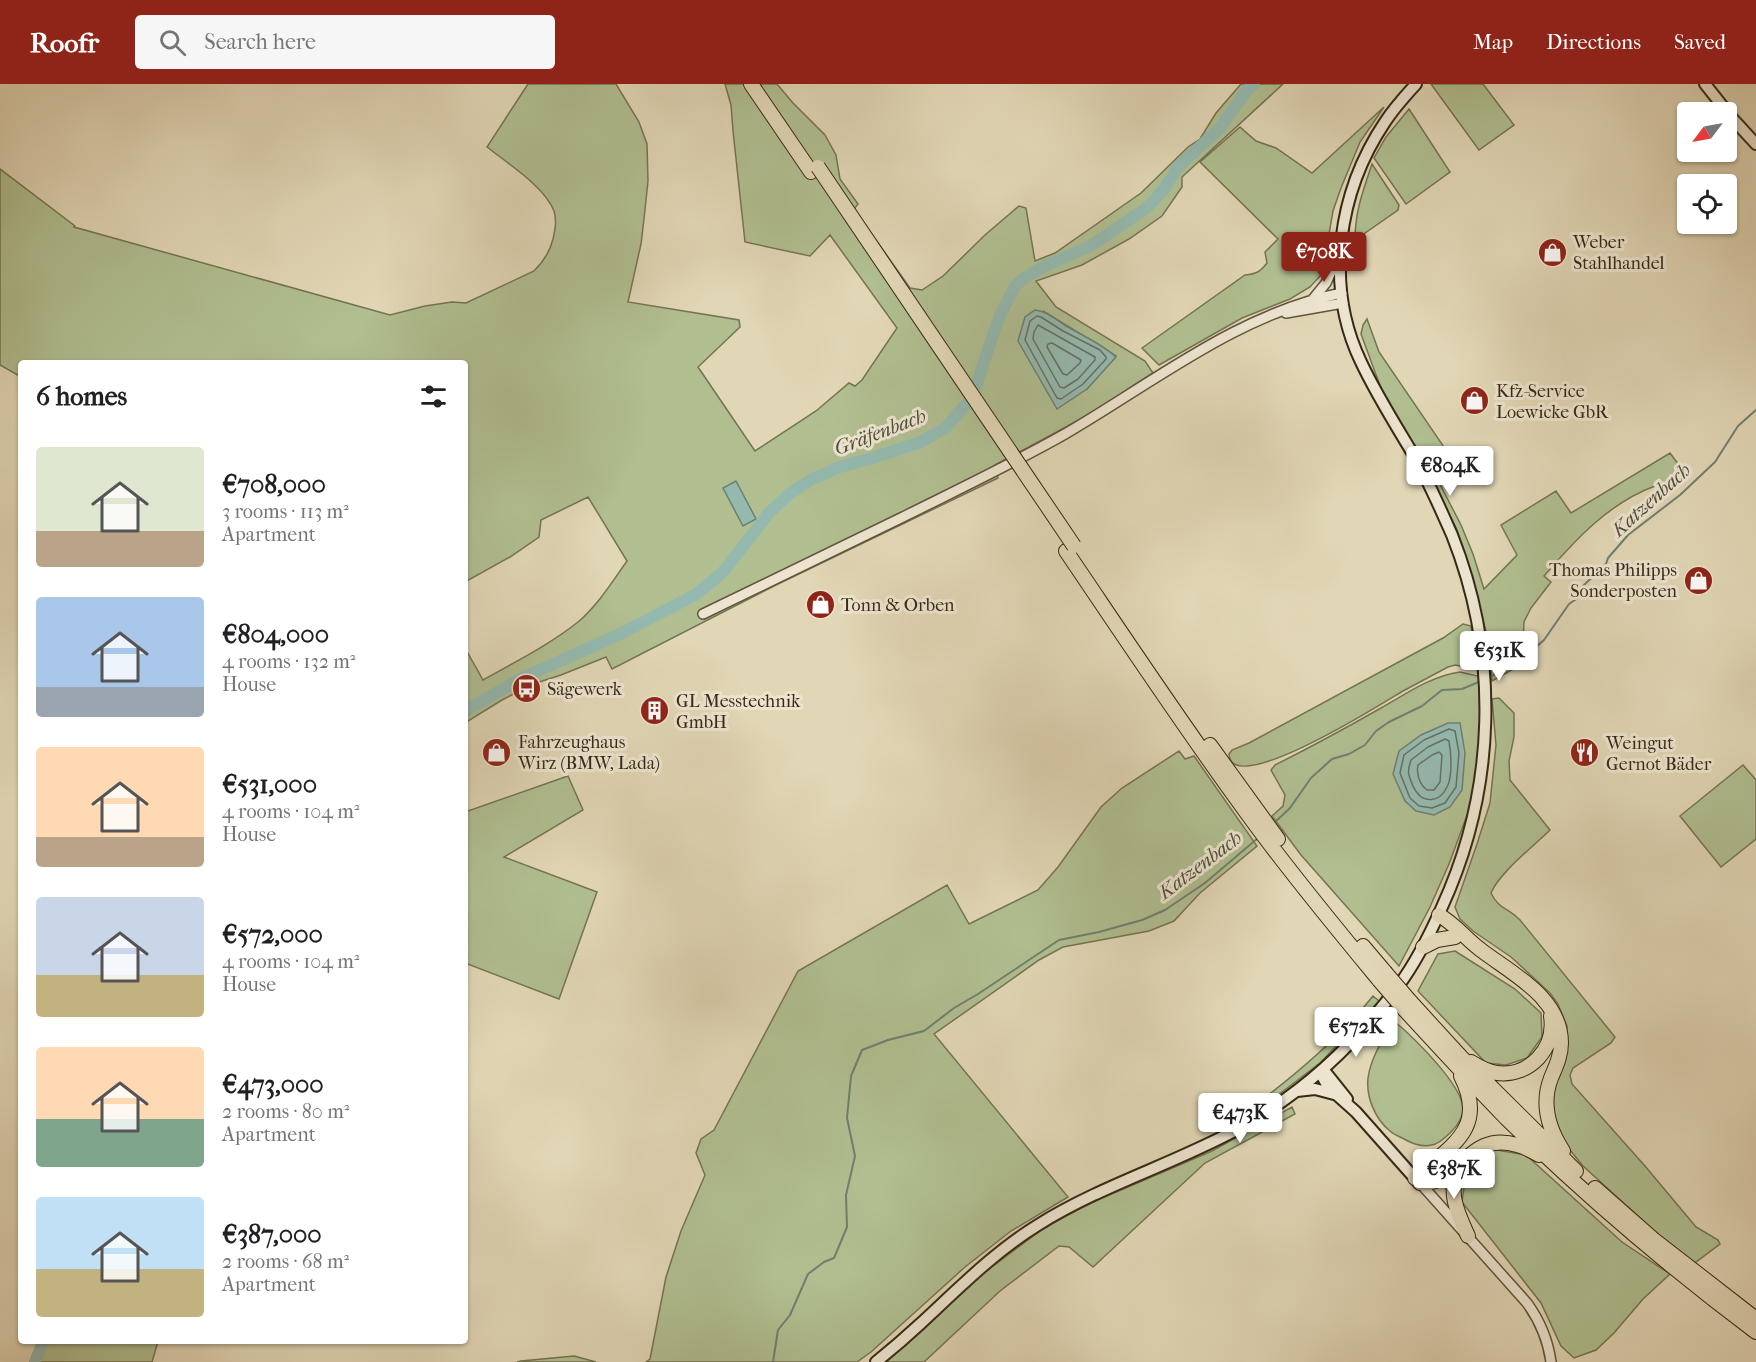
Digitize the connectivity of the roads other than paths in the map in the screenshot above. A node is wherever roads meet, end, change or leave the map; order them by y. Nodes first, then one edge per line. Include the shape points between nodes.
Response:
1 (751, 84) edge
2 (762, 84) edge
3 (1416, 84) edge
4 (1705, 84) edge
5 (1756, 144) edge
6 (814, 170) junction
7 (1341, 251) junction
8 (1342, 298) junction
9 (1313, 299) junction
10 (1264, 318) junction
11 (703, 614) dead end
12 (1437, 918) junction
13 (1455, 937) junction
14 (1424, 947) junction
15 (1479, 949) junction
16 (1545, 1000) junction
17 (1458, 1062) junction
18 (1322, 1070) junction
19 (1297, 1091) junction
20 (1336, 1095) junction
21 (1356, 1112) junction
22 (1552, 1161) junction
23 (1461, 1162) junction
24 (1575, 1170) junction
25 (1417, 1180) junction
26 (1468, 1236) junction
27 (1756, 1319) edge
28 (1756, 1332) edge
29 (876, 1362) edge
30 (1551, 1362) edge

1 - 6 highway
2 - 6 highway
3 - 7 main road via 1386,121 1355,179 1343,222
4 - 5 main road
6 - 17 highway, bridge via 1208,759 1382,976
7 - 8 main road
7 - 9 street via 1326,283
8 - 9 street
8 - 10 street
8 - 12 main road via 1360,362 1416,459 1453,537 1470,592 1482,654 1486,712 1475,814 1452,886
9 - 10 street
10 - 11 street via 1064,435
12 - 13 highway
12 - 14 main road
12 - 15 highway via 1452,924
13 - 14 highway
13 - 15 highway
14 - 18 main road via 1368,1025
15 - 16 highway
16 - 17 highway via 1551,1035 1532,1064 1519,1071 1498,1073
16 - 24 highway via 1556,1019 1561,1040 1547,1092 1548,1120 1556,1142
17 - 22 highway
17 - 24 highway
17 - 25 highway via 1469,1094 1469,1122 1457,1142
18 - 19 main road
18 - 20 main road via 1325,1083
18 - 21 main road
19 - 20 main road via 1315,1089
19 - 29 main road via 1234,1131 1097,1192 1034,1227
20 - 21 main road
21 - 25 main road
22 - 23 highway via 1521,1146 1503,1143 1477,1149
22 - 28 highway via 1631,1233
23 - 25 highway via 1441,1180
23 - 26 highway via 1453,1193 1456,1211
24 - 27 highway via 1653,1239
25 - 26 street
26 - 30 street via 1532,1310 1545,1335

